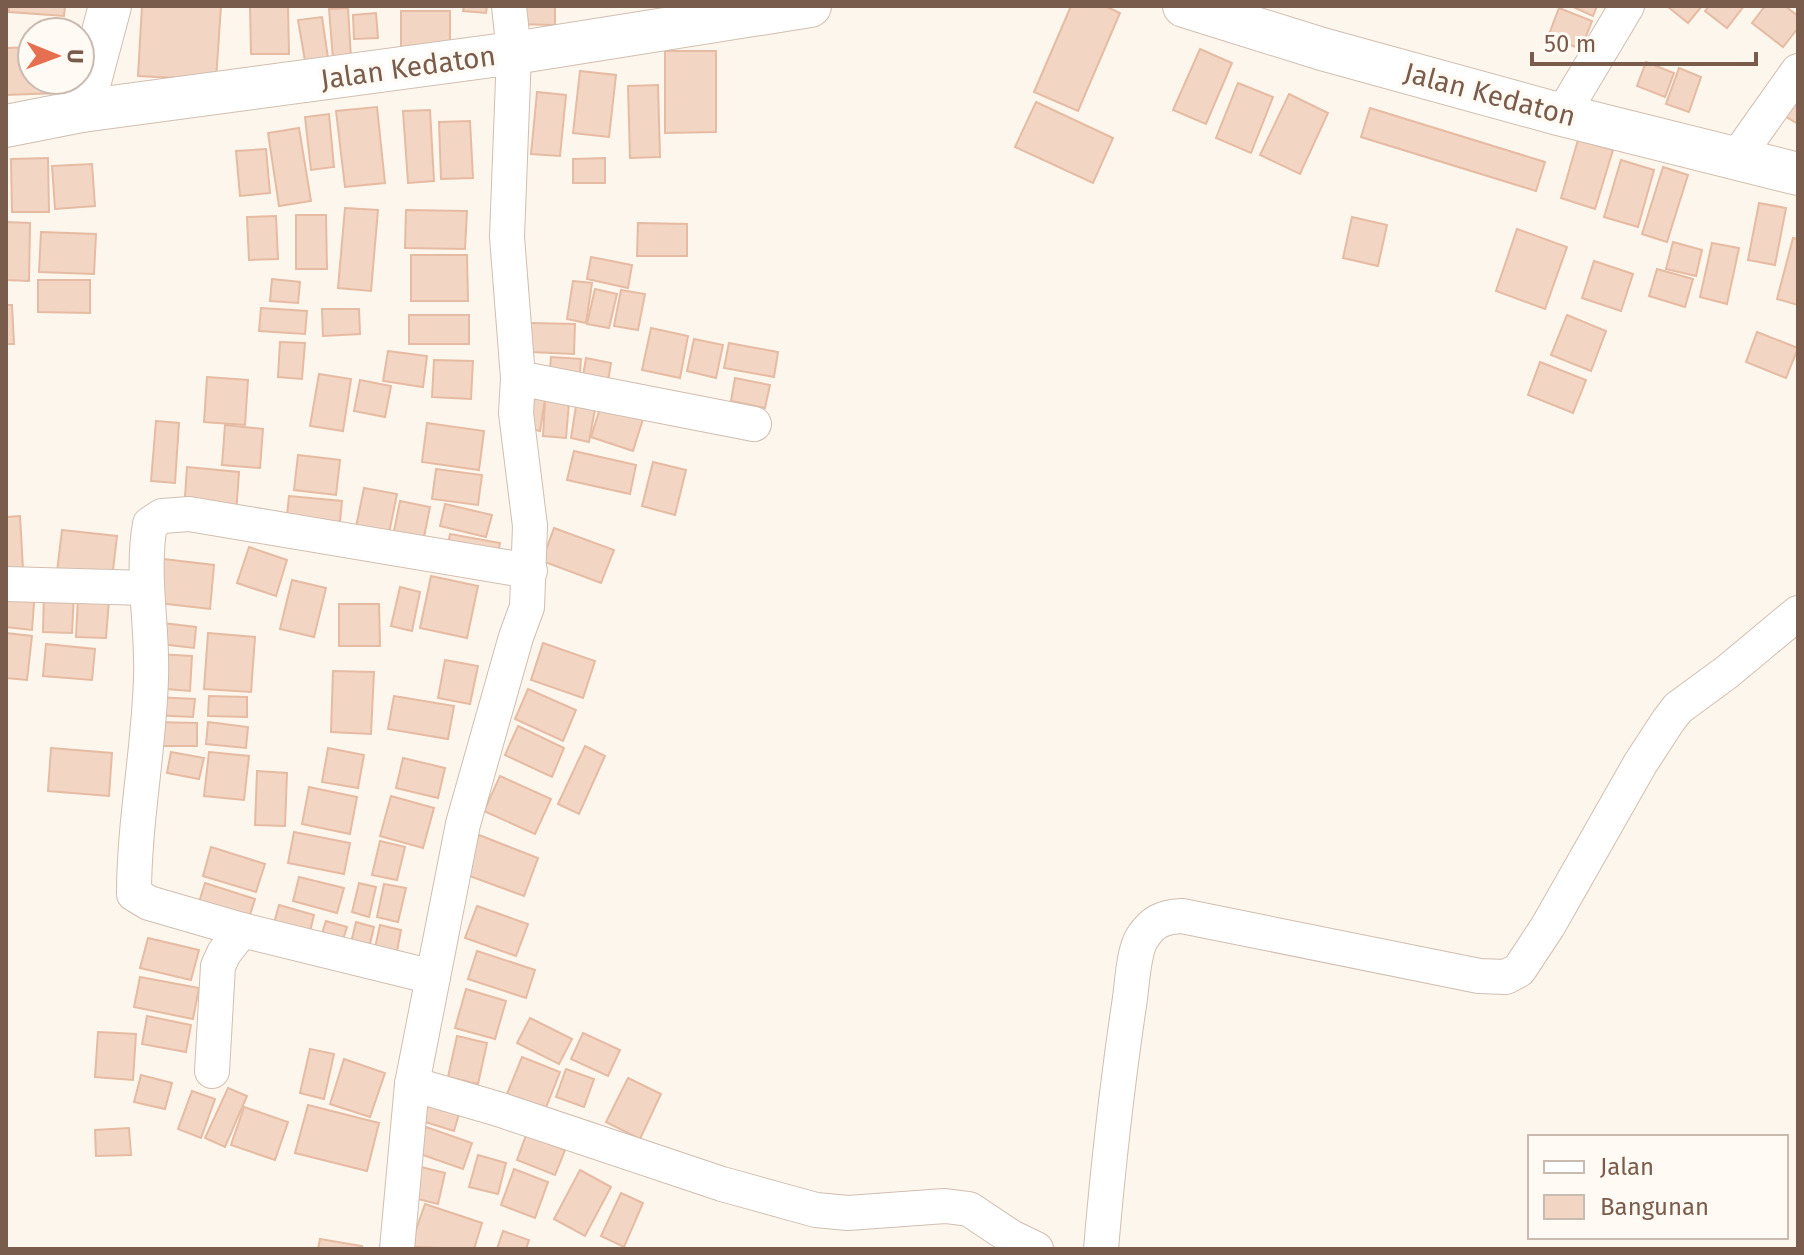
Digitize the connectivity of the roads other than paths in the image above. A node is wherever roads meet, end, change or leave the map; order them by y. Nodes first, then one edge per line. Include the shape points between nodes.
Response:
1 (110, 6) edge
2 (509, 6) edge
3 (810, 6) edge
4 (1184, 6) edge
5 (1627, 6) edge
6 (514, 53) junction
7 (1798, 71) edge
8 (82, 111) junction
9 (1562, 115) junction
10 (6, 126) edge
11 (1737, 157) junction
12 (1798, 174) edge
13 (518, 378) junction
14 (754, 424) dead end
15 (530, 571) junction
16 (6, 584) edge
17 (147, 588) junction
18 (1798, 613) edge
19 (242, 930) junction
20 (433, 977) junction
21 (212, 1071) dead end
22 (412, 1084) junction
23 (397, 1249) edge
24 (1036, 1249) edge
25 (1101, 1249) edge

1 - 8 street
2 - 6 street
3 - 6 street, Jalan Kedaton
4 - 9 street, Jalan Kedaton
5 - 9 street
6 - 8 street, Jalan Kedaton
6 - 13 street via 507,237
7 - 11 street
8 - 10 street, Jalan Kedaton
9 - 11 street, Jalan Kedaton
11 - 12 street, Jalan Kedaton
13 - 14 street
13 - 15 street via 516,413
15 - 17 street via 189,514 162,516 150,524
15 - 20 street via 527,607 463,824
16 - 17 street
17 - 19 street via 150,726 134,894
18 - 25 street via 1678,708 1548,926 1519,970 1506,977 1479,976 1182,916 1164,917 1153,925 1140,940 1134,971
19 - 20 street
19 - 21 street via 218,966
20 - 22 street
22 - 23 street
22 - 24 street via 816,1210 969,1209

